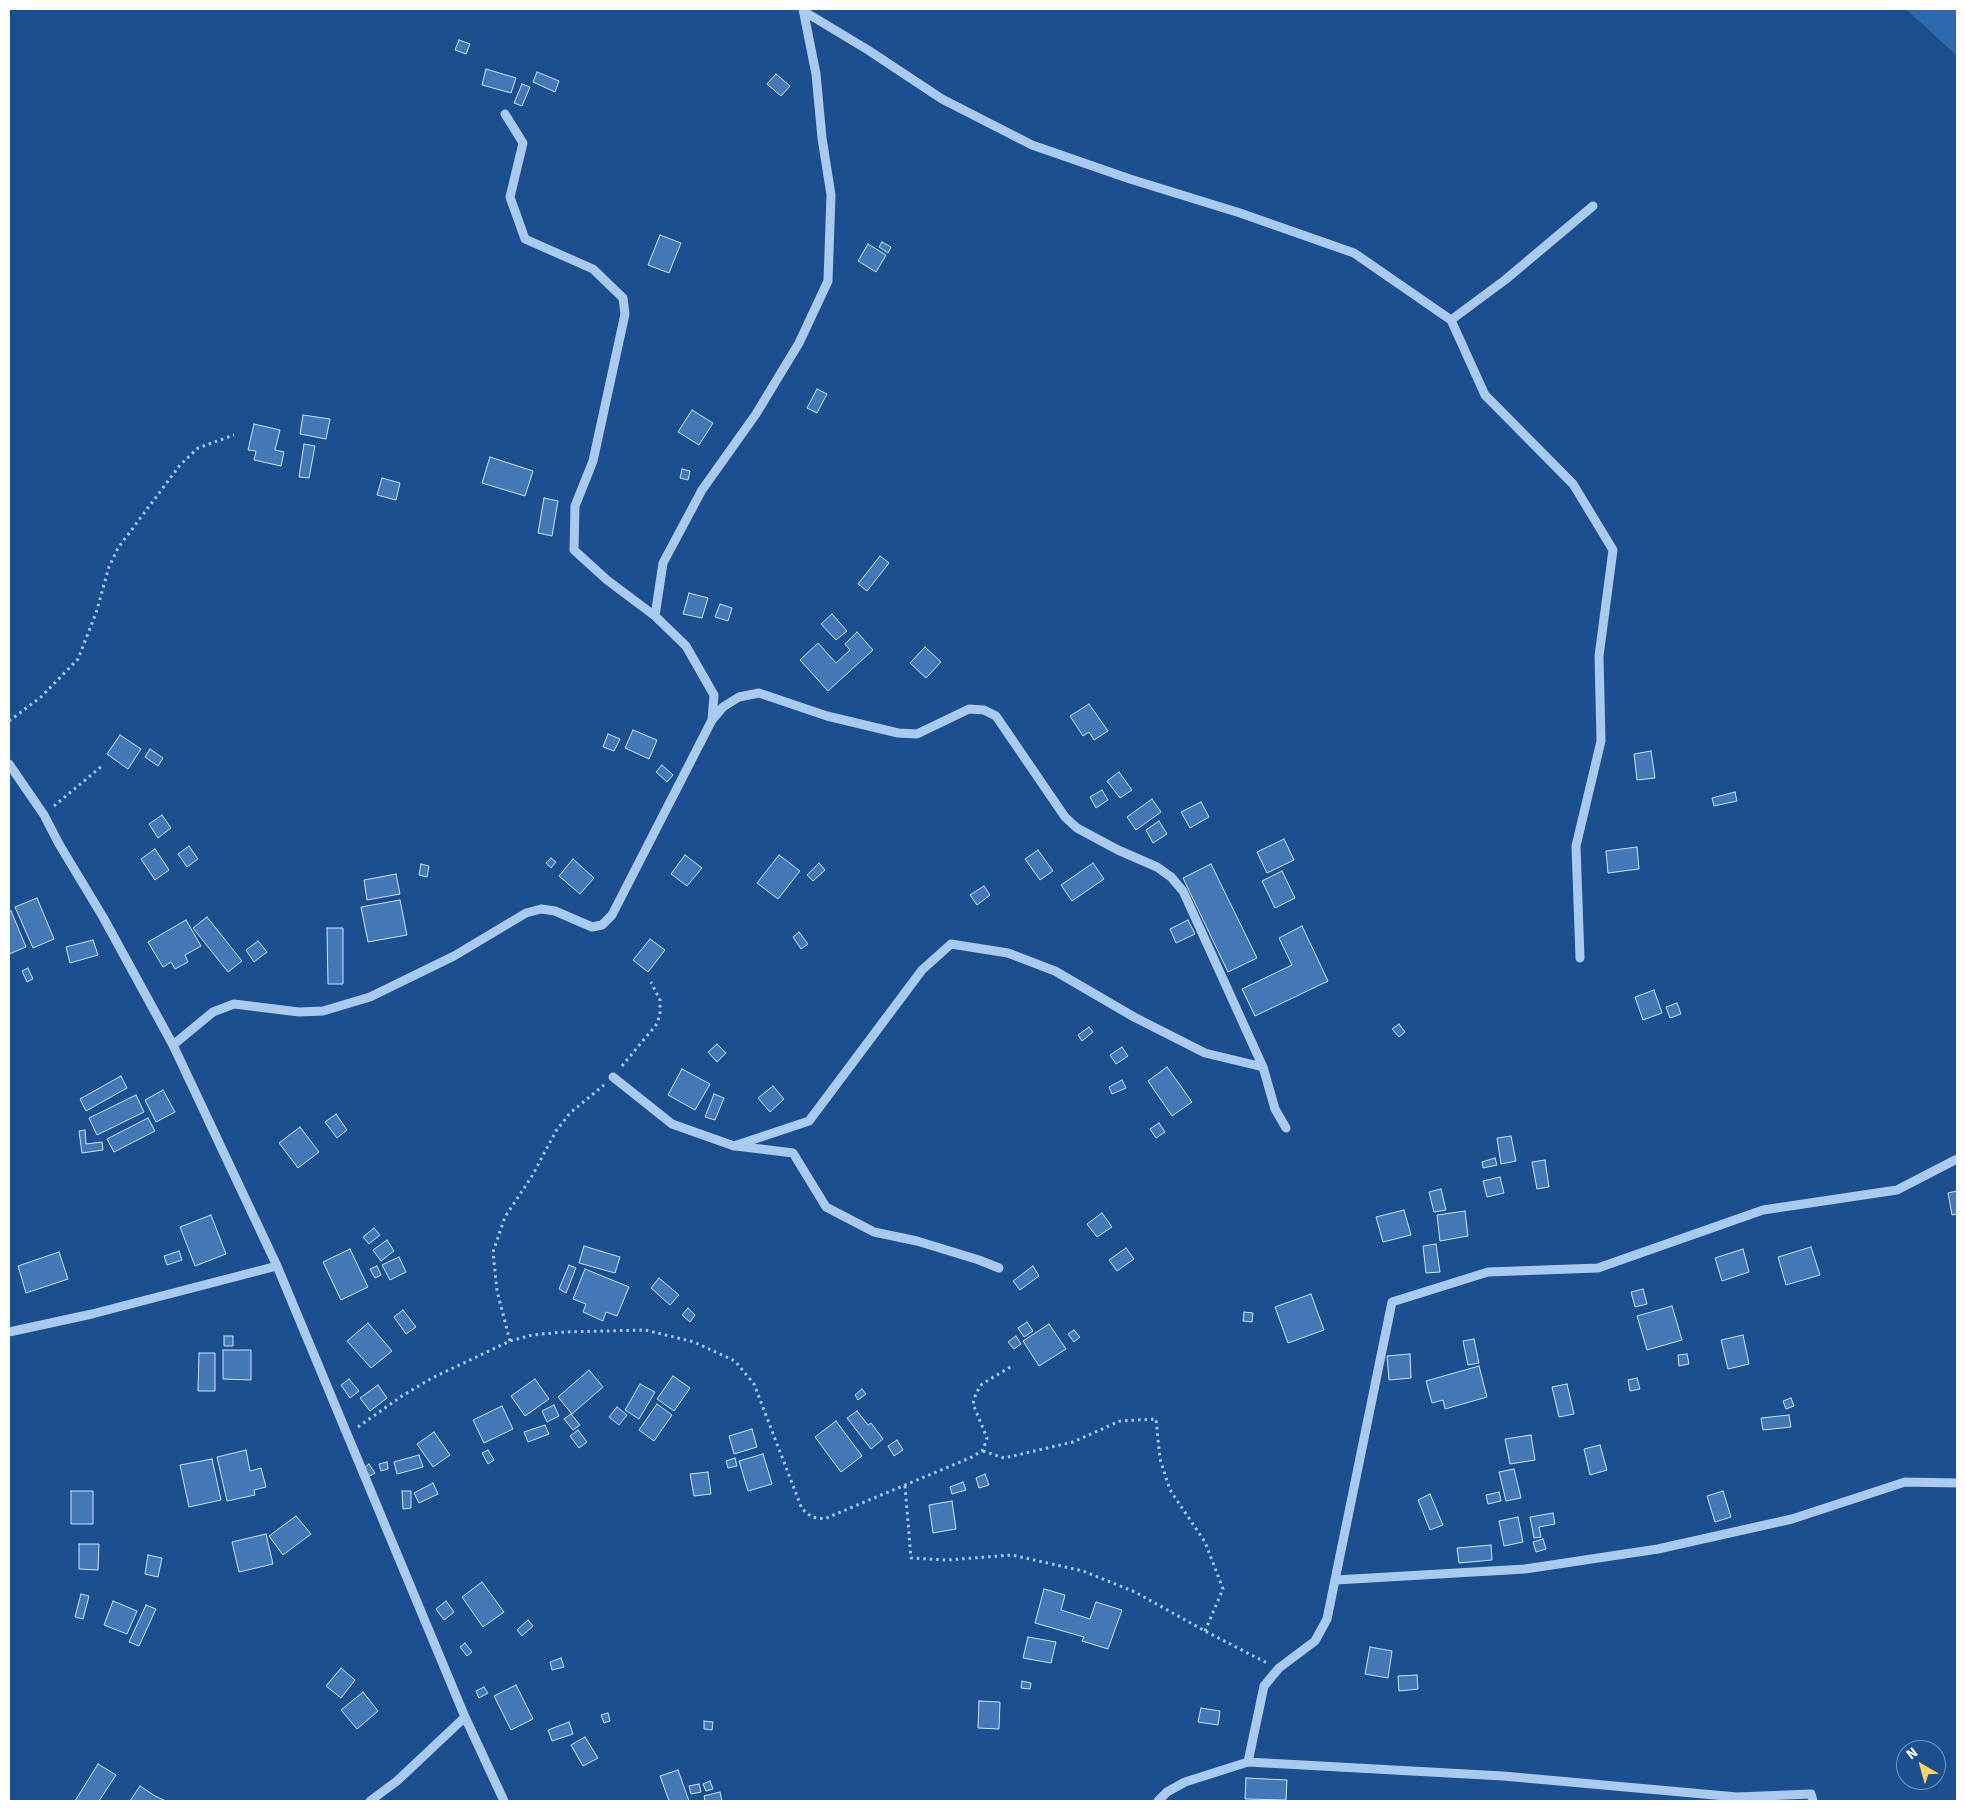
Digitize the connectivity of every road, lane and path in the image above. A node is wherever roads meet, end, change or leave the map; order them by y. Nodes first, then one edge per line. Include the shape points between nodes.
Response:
1 (804, 10) edge
2 (504, 114) dead end
3 (1593, 206) dead end
4 (1451, 320) junction
5 (234, 435) dead end
6 (654, 616) junction
7 (712, 720) junction
8 (9, 721) edge
9 (9, 764) edge
10 (102, 766) dead end
11 (44, 815) junction
12 (1580, 958) dead end
13 (651, 982) dead end
14 (173, 1044) junction
15 (1263, 1067) junction
16 (613, 1077) junction
17 (1286, 1128) dead end
18 (734, 1146) junction
19 (1957, 1159) edge
20 (277, 1266) junction
21 (1000, 1268) dead end
22 (9, 1332) edge
23 (510, 1341) junction
24 (1012, 1366) dead end
25 (346, 1435) junction
26 (983, 1450) junction
27 (1957, 1483) edge
28 (905, 1486) junction
29 (1336, 1580) junction
30 (1205, 1631) junction
31 (1279, 1668) junction
32 (465, 1717) junction
33 (1248, 1762) junction
34 (370, 1801) edge
35 (504, 1801) edge
36 (1158, 1801) edge
37 (1813, 1801) edge

1 - 4 street via 942,99 1032,145 1354,253
1 - 6 street via 816,74 831,195 828,280 799,343 756,414 702,490 663,562
2 - 6 street via 523,143 510,196 525,239 593,269 624,298 625,314 593,460 576,506 574,550
3 - 4 street via 1505,280
4 - 12 street via 1485,395 1572,484 1613,550 1599,656 1601,741 1576,846
5 - 8 path via 198,448 180,465 118,548 78,659 41,696
6 - 7 street via 686,646 714,695
7 - 14 street via 612,915 602,925 592,927 555,911 542,909 526,913 454,956 370,997 323,1011 300,1012 234,1004 214,1012
7 - 15 street via 723,707 739,697 759,693 826,716 898,733 917,734 969,709 984,710 996,716 1065,817 1077,828 1157,867 1182,891
9 - 11 street
10 - 11 path
11 - 14 street
13 - 16 path via 660,1000 660,1015 656,1025
14 - 20 street
15 - 17 street via 1275,1109
15 - 18 street via 1206,1052 1134,1018 1055,971 1008,953 951,944 922,970 809,1121
16 - 18 street via 672,1124
16 - 23 path via 570,1113 505,1218 493,1252 497,1290
18 - 21 street via 792,1153 826,1207 874,1232 917,1241
19 - 29 street via 1897,1190 1762,1210 1598,1268 1488,1272 1392,1302
20 - 22 street
20 - 25 street
23 - 25 path via 432,1378
23 - 28 path via 564,1332 645,1330 694,1342 735,1361 754,1384 802,1509 812,1517 824,1519
24 - 26 path via 982,1384 976,1393 973,1404 988,1438
25 - 32 street
26 - 28 path
26 - 30 path via 1004,1458 1073,1442 1120,1422 1156,1419 1160,1459 1170,1490 1206,1542 1223,1589
27 - 29 street via 1905,1482 1792,1519 1658,1549 1525,1569
28 - 30 path via 911,1558 947,1560 1012,1555 1083,1571 1135,1592
29 - 31 street via 1327,1619 1315,1642
30 - 31 path
31 - 33 street via 1264,1686
32 - 34 street via 398,1782
32 - 35 street
33 - 36 street via 1185,1782
33 - 37 street via 1503,1776 1737,1797 1812,1794

